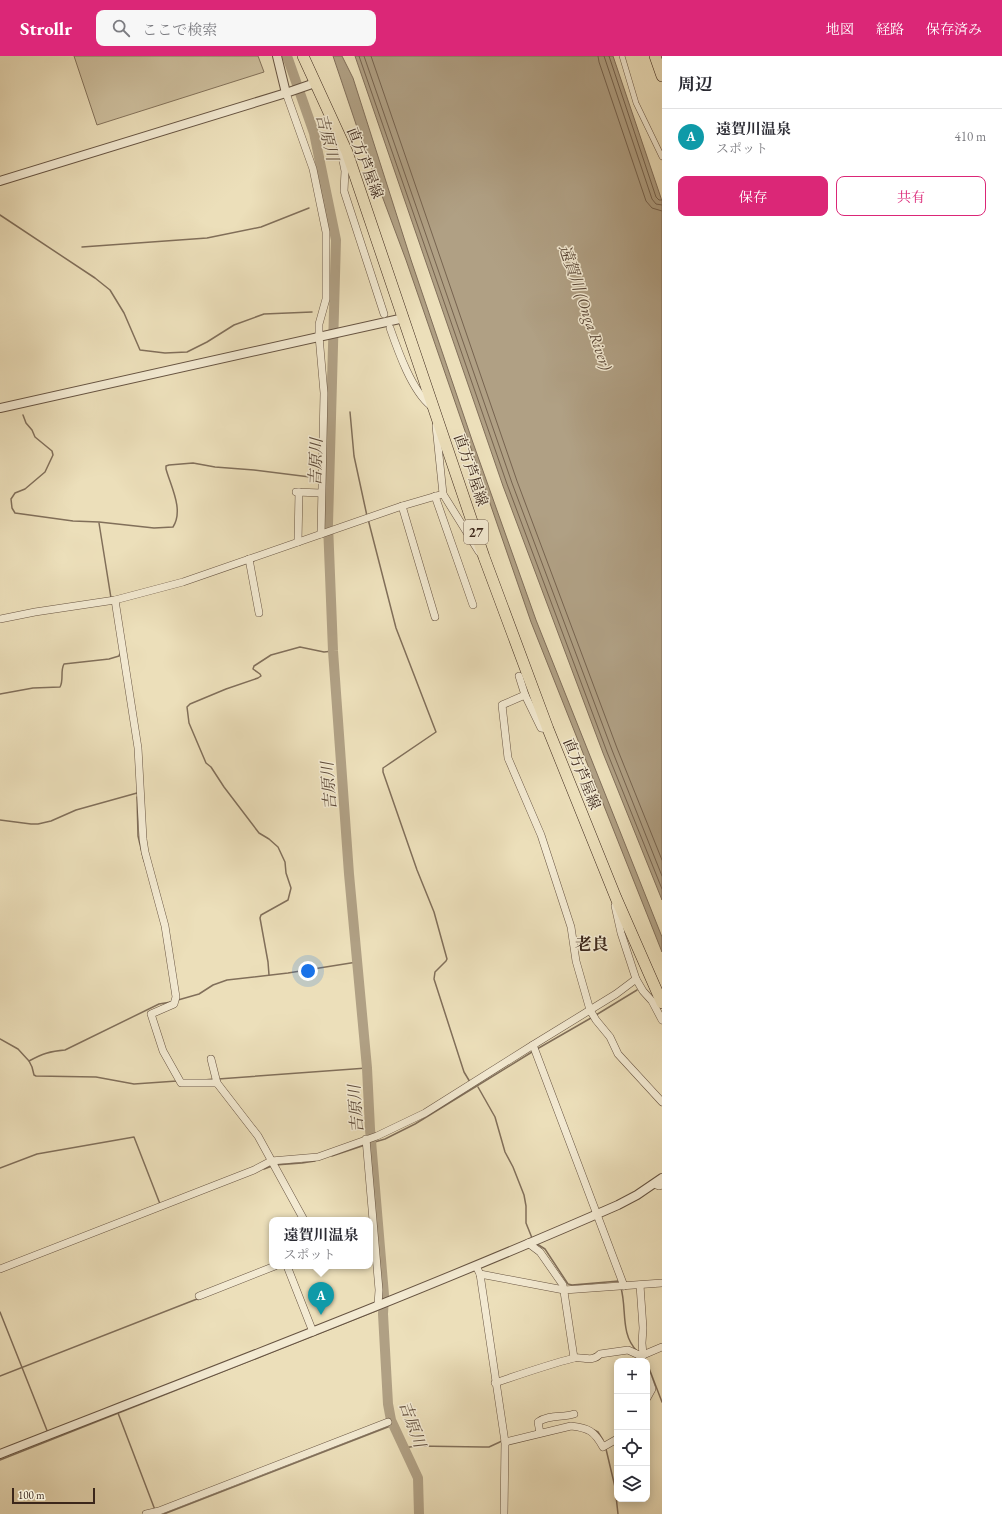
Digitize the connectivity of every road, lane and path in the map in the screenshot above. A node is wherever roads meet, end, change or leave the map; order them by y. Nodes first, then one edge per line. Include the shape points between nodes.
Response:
1 (277, 56) edge
2 (303, 56) edge
3 (622, 56) edge
4 (655, 56) edge
5 (662, 76) edge
6 (315, 82) junction
7 (288, 92) junction
8 (338, 131) junction
9 (662, 157) edge
10 (0, 181) edge
11 (384, 314) dead end
12 (404, 318) junction
13 (390, 328) dead end
14 (322, 336) junction
15 (0, 408) edge
16 (436, 414) junction
17 (322, 493) junction
18 (443, 494) junction
19 (435, 496) junction
20 (402, 506) junction
21 (321, 534) junction
22 (298, 542) junction
23 (484, 557) junction
24 (249, 559) junction
25 (115, 600) junction
26 (473, 605) dead end
27 (259, 612) dead end
28 (435, 617) dead end
29 (0, 619) edge
30 (519, 676) dead end
31 (525, 694) junction
32 (548, 729) junction
33 (616, 898) junction
34 (636, 979) junction
35 (662, 1003) edge
36 (590, 1010) junction
37 (662, 1020) edge
38 (532, 1045) junction
39 (210, 1059) dead end
40 (217, 1083) junction
41 (662, 1102) edge
42 (366, 1139) junction
43 (271, 1161) junction
44 (662, 1178) edge
45 (658, 1184) edge
46 (596, 1214) junction
47 (302, 1217) edge
48 (373, 1217) edge
49 (373, 1220) edge
50 (528, 1243) junction
51 (476, 1266) junction
52 (269, 1268) edge
53 (0, 1269) edge
54 (288, 1269) edge
55 (480, 1274) junction
56 (662, 1283) edge
57 (640, 1285) junction
58 (624, 1286) junction
59 (564, 1290) junction
60 (199, 1296) dead end
61 (378, 1305) junction
62 (313, 1332) junction
63 (662, 1347) edge
64 (641, 1357) edge
65 (574, 1358) junction
66 (495, 1383) junction
67 (650, 1383) edge
68 (650, 1393) edge
69 (574, 1414) dead end
70 (388, 1422) dead end
71 (540, 1433) junction
72 (614, 1441) edge
73 (505, 1442) junction
74 (0, 1454) edge
75 (146, 1514) edge
76 (504, 1514) edge

1 - 7 street
2 - 6 main road, 直方芦屋線 / 27
3 - 9 street via 636,103
4 - 5 main road
6 - 7 street
6 - 8 main road, 直方芦屋線 / 27
7 - 10 street
7 - 14 street via 312,169 326,232 326,299 320,316
8 - 11 street via 345,170 344,190
8 - 12 main road, 直方芦屋線 / 27
12 - 14 street
12 - 16 main road, 直方芦屋線 / 27
13 - 16 street via 404,366
14 - 15 street
14 - 17 street
16 - 18 street
16 - 23 main road, 直方芦屋線 / 27
17 - 21 street
17 - 22 street via 297,492
18 - 19 street
18 - 23 street
19 - 20 street
19 - 26 street
20 - 21 street
20 - 28 street
21 - 22 street
22 - 24 street
23 - 32 main road, 直方芦屋線 / 27
24 - 25 street via 184,582
24 - 27 street
25 - 29 street
25 - 40 street via 138,748 143,839 165,926 176,997 174,1004 151,1014 163,1050 181,1083
30 - 31 street
31 - 32 street via 541,728
31 - 36 street via 502,705 508,758 541,835 570,926 576,961
32 - 33 main road, 直方芦屋線 / 27
33 - 34 street via 615,906 621,933
33 - 35 main road, 直方芦屋線 / 27
34 - 36 street
34 - 37 street
36 - 38 street
36 - 41 street via 610,1037 618,1054
38 - 42 street via 425,1113
38 - 46 street
39 - 40 street
40 - 43 street via 258,1136
42 - 43 street via 318,1157
42 - 48 street
43 - 47 street
43 - 53 street
44 - 45 street
45 - 46 street
46 - 50 street
46 - 58 street
49 - 61 street
50 - 51 street
50 - 59 street via 540,1252
51 - 55 street
51 - 61 street
52 - 60 street
54 - 62 street
55 - 59 street
55 - 66 street
56 - 57 street
57 - 58 street
57 - 64 street via 643,1328
58 - 59 street
59 - 65 street
61 - 62 street
62 - 74 street
63 - 64 street
64 - 65 street via 628,1350 600,1354 593,1359
65 - 66 street
66 - 73 street
67 - 68 street via 652,1389
69 - 71 street via 544,1418 538,1422
70 - 75 street
71 - 72 street via 571,1426 581,1427 596,1435 603,1447
71 - 73 street
73 - 76 street

